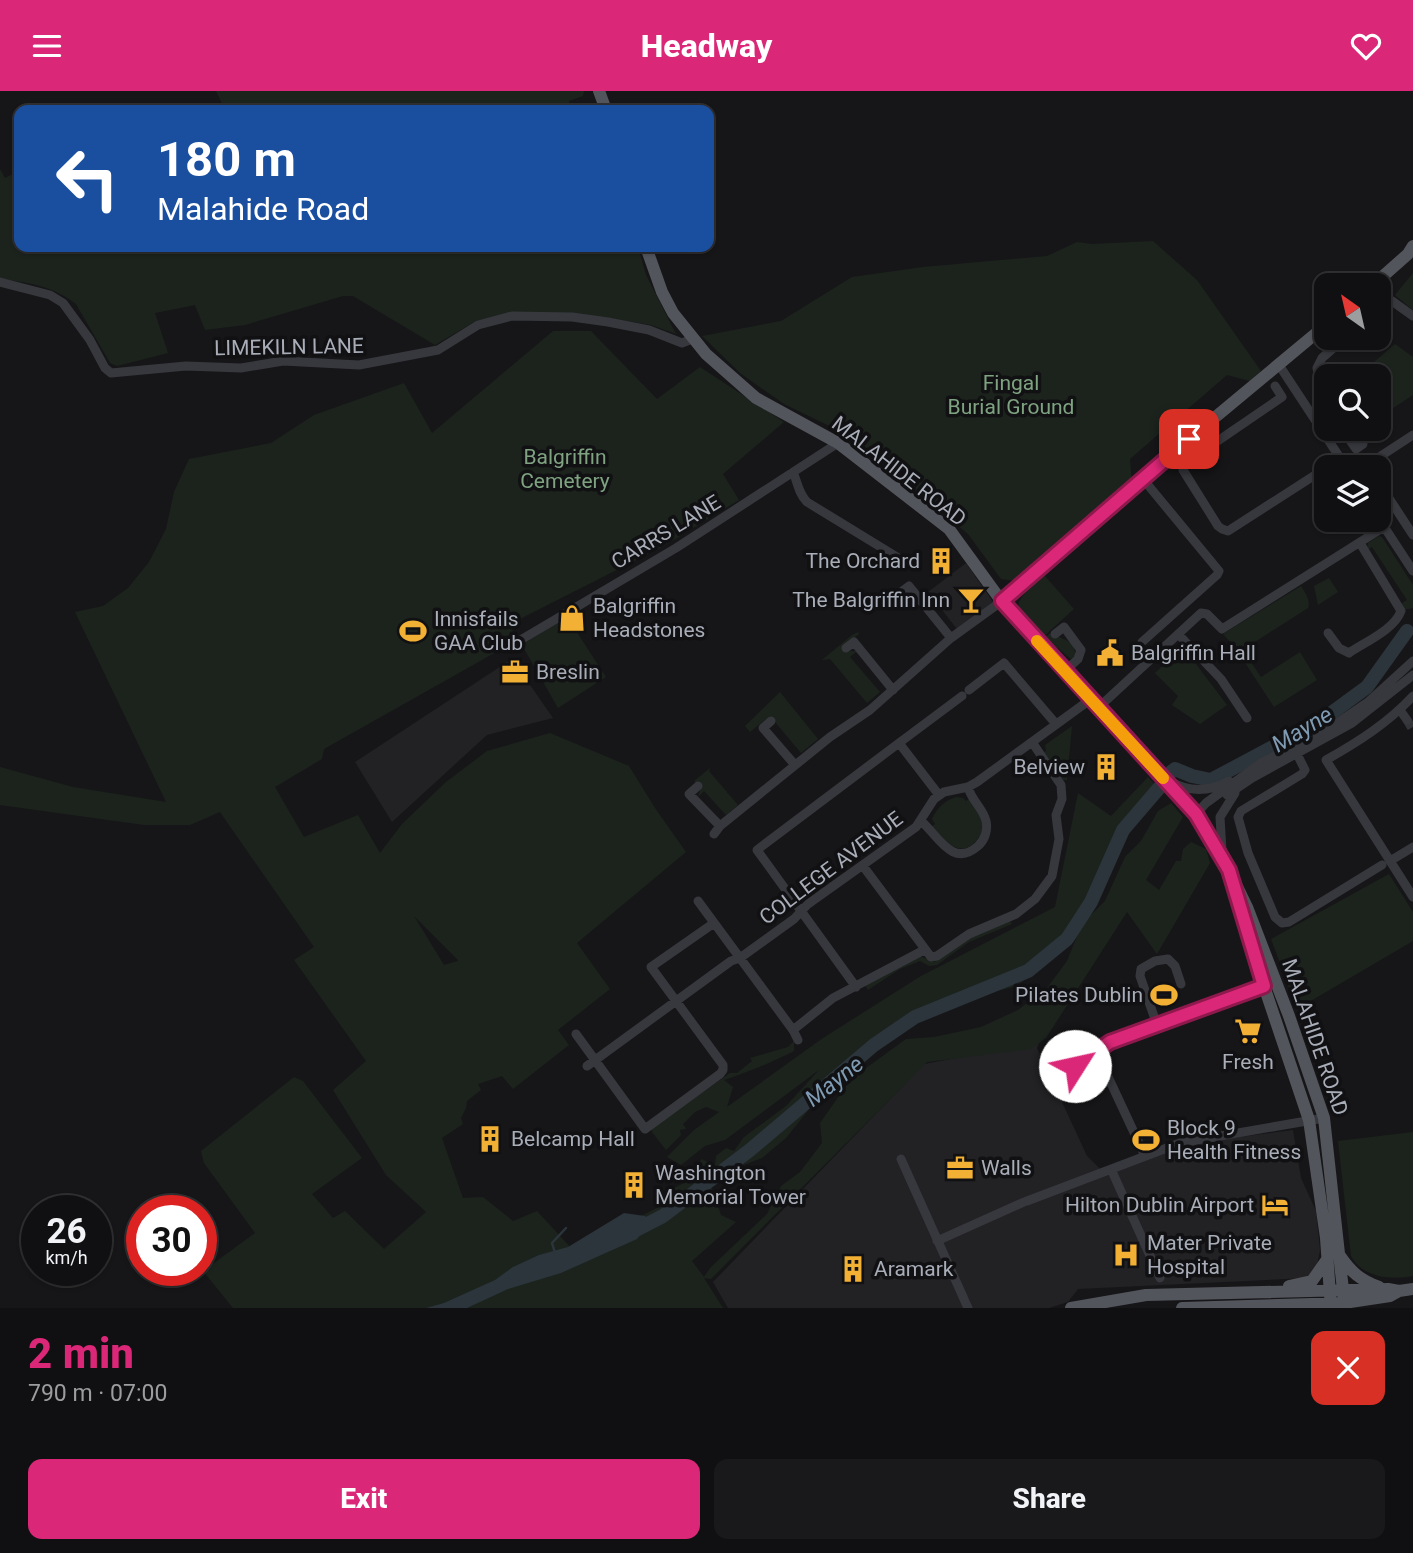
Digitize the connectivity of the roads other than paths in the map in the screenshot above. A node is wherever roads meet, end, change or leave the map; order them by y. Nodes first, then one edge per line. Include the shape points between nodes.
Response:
1 (1413, 246) edge
2 (648, 252) edge
3 (1387, 273) edge
4 (0, 282) edge
5 (1391, 301) edge
6 (1413, 316) edge
7 (1314, 335) edge
8 (692, 339) junction
9 (1331, 350) edge
10 (1319, 364) edge
11 (1279, 365) junction
12 (1275, 386) dead end
13 (1413, 435) edge
14 (1350, 441) edge
15 (838, 443) junction
16 (1363, 445) dead end
17 (1338, 455) edge
18 (1382, 455) edge
19 (793, 472) junction
20 (1314, 476) edge
21 (1143, 479) junction
22 (1391, 496) edge
23 (1372, 532) edge
24 (1388, 532) edge
25 (1413, 535) edge
26 (1360, 543) junction
27 (910, 565) dead end
28 (1413, 571) edge
29 (901, 593) dead end
30 (1002, 601) junction
31 (1328, 633) dead end
32 (1055, 634) dead end
33 (1178, 634) junction
34 (951, 638) junction
35 (1142, 642) dead end
36 (509, 647) dead end
37 (846, 648) dead end
38 (1413, 661) edge
39 (1065, 671) junction
40 (1413, 675) edge
41 (893, 690) junction
42 (1413, 696) edge
43 (1095, 703) junction
44 (1400, 710) junction
45 (1247, 718) dead end
46 (1407, 720) dead end
47 (771, 721) dead end
48 (1056, 724) junction
49 (1032, 742) junction
50 (899, 743) junction
51 (1297, 754) junction
52 (1261, 763) junction
53 (795, 765) junction
54 (1161, 775) junction
55 (1252, 778) junction
56 (698, 786) dead end
57 (968, 787) junction
58 (939, 795) junction
59 (1196, 814) junction
60 (921, 821) junction
61 (1413, 847) edge
62 (1223, 857) junction
63 (1386, 863) junction
64 (863, 866) junction
65 (1229, 870) junction
66 (1413, 897) edge
67 (698, 901) dead end
68 (802, 912) junction
69 (714, 923) junction
70 (924, 950) junction
71 (740, 958) junction
72 (1181, 984) dead end
73 (1264, 986) junction
74 (856, 987) junction
75 (676, 1001) junction
76 (1157, 1025) junction
77 (793, 1030) junction
78 (576, 1034) dead end
79 (798, 1040) dead end
80 (1096, 1051) junction
81 (591, 1063) junction
82 (1054, 1082) dead end
83 (1324, 1118) junction
84 (1309, 1121) junction
85 (1145, 1156) junction
86 (901, 1159) dead end
87 (1111, 1169) junction
88 (1331, 1238) junction
89 (937, 1241) junction
90 (1332, 1256) junction
91 (1160, 1278) dead end
92 (1384, 1289) junction
93 (1407, 1290) edge
94 (1241, 1294) junction
95 (1337, 1301) edge
96 (1303, 1307) edge
97 (968, 1308) edge
98 (1071, 1308) edge
99 (1182, 1308) edge
100 (1370, 1308) edge

1 - 3 main road
2 - 8 main road, MALAHIDE ROAD via 662,292
4 - 8 street, LIMEKILN LANE via 63,303 111,373 283,361 359,365 438,350 478,325 512,316 572,317 649,330 682,343
5 - 6 street
7 - 11 main road
8 - 15 main road, MALAHIDE ROAD via 756,397
9 - 10 street
11 - 17 street
11 - 21 main road
12 - 20 street via 1282,397 1184,464 1183,470 1218,526 1228,531
13 - 18 street
14 - 16 street via 1356,449
15 - 19 street, CARRS LANE
15 - 30 main road, MALAHIDE ROAD via 949,530
19 - 27 street via 807,502
19 - 36 street, CARRS LANE
21 - 30 main road
21 - 35 street via 1219,571
22 - 25 street
23 - 26 street
24 - 28 street
26 - 31 street via 1401,611 1399,618 1349,653
26 - 33 street via 1222,629 1201,613
29 - 34 street via 909,586
30 - 34 street
30 - 39 main road, MALAHIDE ROAD
32 - 39 street via 1064,627 1081,650 1079,659
33 - 43 street
33 - 45 street via 1221,679
34 - 41 street
37 - 41 street via 854,642
38 - 52 street via 1345,719
39 - 43 main road, MALAHIDE ROAD
40 - 51 street via 1352,723
41 - 53 street
42 - 44 street
43 - 48 street
43 - 54 main road, MALAHIDE ROAD
44 - 46 street
44 - 63 street via 1326,760
47 - 53 street via 763,728
48 - 49 street
48 - 50 street via 1004,663
49 - 57 street
49 - 70 street via 1061,785 1052,876 1016,914 969,934 935,957
50 - 58 street
50 - 68 street via 757,850
51 - 55 street
51 - 63 street via 1302,774 1238,817 1275,917 1289,922
52 - 54 street via 1213,789 1183,789
52 - 59 street
53 - 56 street via 717,830 689,794
54 - 59 main road, MALAHIDE ROAD
55 - 59 street
55 - 62 street via 1233,795 1220,817
57 - 58 street
57 - 60 street via 987,825 976,848 951,851
58 - 60 street, COLLEGE AVENUE
59 - 62 main road, MALAHIDE ROAD
60 - 64 street, COLLEGE AVENUE
61 - 63 street
62 - 65 main road, MALAHIDE ROAD
63 - 66 street
64 - 68 street, COLLEGE AVENUE
64 - 70 street
65 - 73 main road, MALAHIDE ROAD
65 - 83 main road, MALAHIDE ROAD via 1289,1016
67 - 69 street
68 - 71 street, COLLEGE AVENUE
68 - 74 street
69 - 71 street
69 - 75 street via 651,967
70 - 74 street
71 - 75 street, COLLEGE AVENUE
71 - 77 street
72 - 76 street via 1168,959 1140,969
73 - 76 street
73 - 84 main road, MALAHIDE ROAD
74 - 77 street via 817,1009
75 - 81 street, COLLEGE AVENUE
75 - 81 street via 723,1070 647,1131
76 - 80 street
77 - 79 street
78 - 81 street
80 - 82 street
80 - 85 street
83 - 84 street
83 - 88 main road, MALAHIDE ROAD
84 - 85 street via 1205,1137
84 - 88 main road, MALAHIDE ROAD
85 - 87 street
86 - 89 street
87 - 89 street
87 - 91 street
88 - 90 main road, MALAHIDE ROAD
89 - 97 street
90 - 92 main road via 1356,1276
90 - 94 main road via 1308,1283
90 - 95 main road, MALAHIDE ROAD
92 - 93 main road
92 - 95 main road
93 - 95 main road
93 - 100 main road via 1402,1297
94 - 95 main road
94 - 98 main road via 1146,1295
95 - 96 main road
96 - 99 main road

